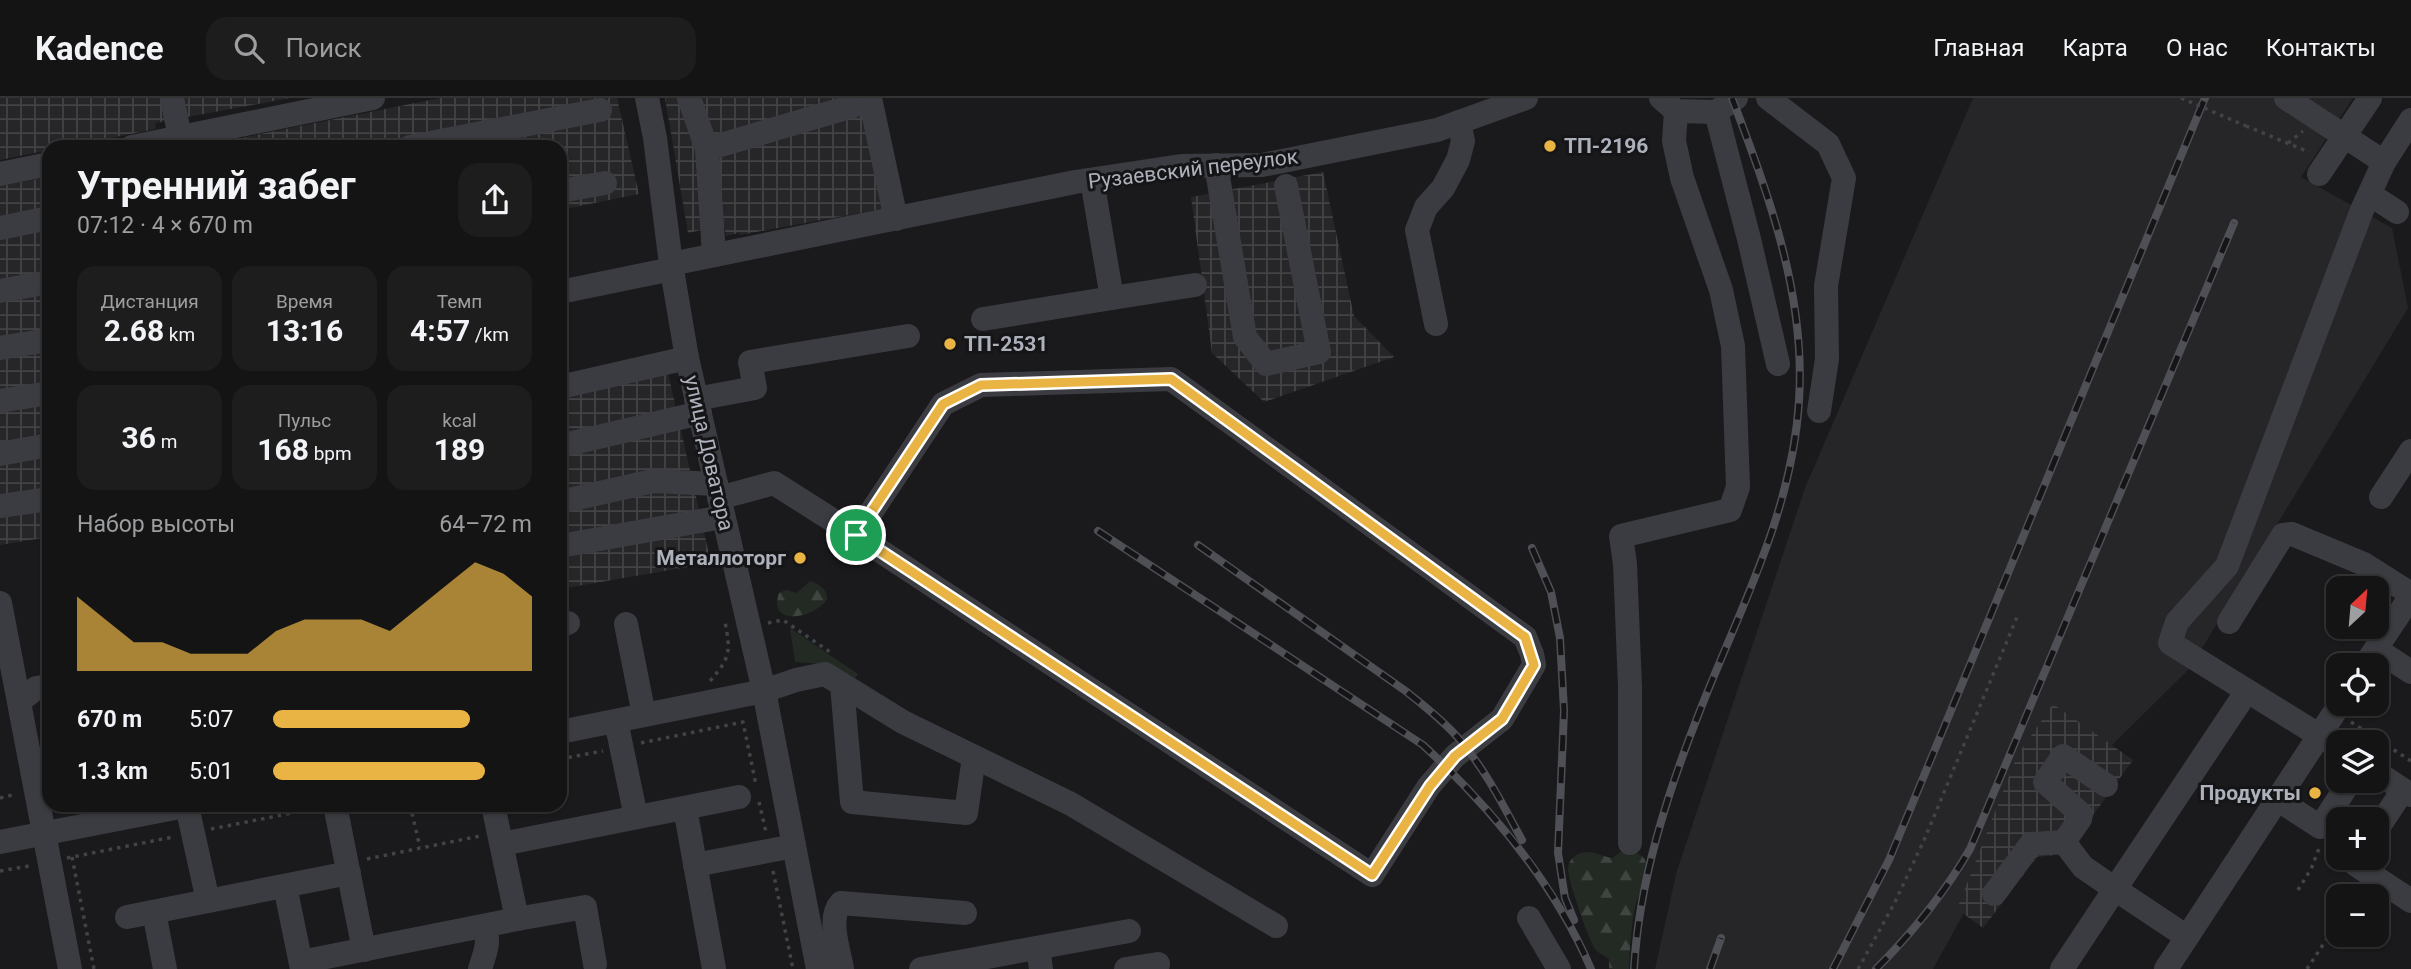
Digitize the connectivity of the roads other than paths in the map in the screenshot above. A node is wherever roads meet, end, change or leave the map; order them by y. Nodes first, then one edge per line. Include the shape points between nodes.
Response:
1 (172, 98) edge
2 (373, 98) edge
3 (648, 98) edge
4 (689, 98) edge
5 (851, 98) edge
6 (870, 98) edge
7 (1526, 98) edge
8 (1736, 98) edge
9 (1768, 98) edge
10 (2286, 98) edge
11 (2370, 98) edge
12 (327, 103) edge
13 (1669, 104) edge
14 (600, 110) dead end
15 (1716, 112) junction
16 (2411, 120) edge
17 (1459, 122) junction
18 (2344, 136) junction
19 (180, 137) junction
20 (166, 140) edge
21 (446, 140) edge
22 (707, 149) junction
23 (2384, 162) junction
24 (42, 165) edge
25 (1216, 166) junction
26 (2324, 167) road end
27 (0, 174) edge
28 (1092, 180) junction
29 (605, 183) dead end
30 (1286, 186) dead end
31 (567, 190) edge
32 (2371, 195) junction
33 (2397, 212) dead end
34 (42, 219) edge
35 (896, 219) junction
36 (0, 228) edge
37 (714, 256) junction
38 (671, 267) junction
39 (42, 283) edge
40 (1195, 285) dead end
41 (567, 290) edge
42 (0, 292) edge
43 (1112, 298) junction
44 (983, 319) dead end
45 (1436, 324) dead end
46 (908, 336) dead end
47 (42, 341) edge
48 (0, 348) edge
49 (687, 358) junction
50 (1778, 364) dead end
51 (567, 385) edge
52 (42, 394) edge
53 (0, 401) edge
54 (698, 406) junction
55 (1819, 411) dead end
56 (567, 444) edge
57 (42, 447) edge
58 (0, 454) edge
59 (2409, 458) edge
60 (2381, 497) dead end
61 (42, 500) edge
62 (567, 500) edge
63 (719, 500) junction
64 (0, 506) edge
65 (856, 535) junction
66 (567, 543) edge
67 (0, 603) edge
68 (2408, 605) edge
69 (2229, 622) dead end
70 (626, 624) dead end
71 (2374, 653) edge
72 (2389, 664) edge
73 (2411, 672) edge
74 (842, 685) junction
75 (42, 687) edge
76 (764, 691) junction
77 (2247, 691) junction
78 (20, 701) junction
79 (644, 715) junction
80 (616, 721) junction
81 (567, 731) edge
82 (2326, 739) edge
83 (2326, 744) edge
84 (974, 757) junction
85 (2389, 780) edge
86 (2106, 785) dead end
87 (2407, 792) edge
88 (2342, 793) edge
89 (739, 797) dead end
90 (2277, 799) junction
91 (685, 807) junction
92 (154, 812) edge
93 (190, 812) edge
94 (336, 812) edge
95 (495, 812) edge
96 (2389, 815) edge
97 (636, 817) junction
98 (43, 834) junction
99 (500, 838) junction
100 (0, 842) edge
101 (2064, 842) junction
102 (1630, 843) dead end
103 (794, 846) junction
104 (695, 864) junction
105 (348, 868) junction
106 (2364, 870) edge
107 (285, 886) junction
108 (2115, 890) junction
109 (1994, 894) dead end
110 (208, 901) junction
111 (2411, 901) edge
112 (153, 912) junction
113 (965, 913) dead end
114 (128, 917) dead end
115 (1529, 918) dead end
116 (517, 919) junction
117 (485, 926) junction
118 (1276, 926) dead end
119 (1129, 931) dead end
120 (2187, 937) junction
121 (364, 950) junction
122 (1039, 958) edge
123 (595, 964) dead end
124 (1158, 964) dead end
125 (301, 966) edge
126 (70, 969) edge
127 (165, 969) edge
128 (480, 969) edge
129 (715, 969) edge
130 (818, 969) edge
131 (842, 969) edge
132 (921, 969) edge
133 (1126, 969) edge
134 (1559, 969) edge
135 (2062, 969) edge
136 (2167, 969) edge

1 - 19 street
2 - 12 street
3 - 38 street, улица Доватора
4 - 22 street
5 - 22 street via 853,106
6 - 35 street
7 - 17 street, Рузаевский переулок
8 - 15 street
9 - 55 street via 1828,144 1844,178 1826,286 1828,359
10 - 18 street
11 - 18 street
12 - 19 street
13 - 15 street
13 - 102 street via 1682,178 1721,290 1733,346 1738,487 1730,510 1621,536 1630,687
14 - 21 street
15 - 50 street
16 - 23 street
17 - 25 street, Рузаевский переулок via 1262,164
17 - 45 street via 1463,141 1458,160 1426,207 1417,230
18 - 23 street
18 - 26 street
19 - 20 street
22 - 37 street
23 - 32 street
24 - 27 street
25 - 28 street, Рузаевский переулок via 1181,166
25 - 30 street via 1245,337 1266,363 1319,352
28 - 35 street, Рузаевский переулок
28 - 43 street
29 - 31 street
32 - 33 street
32 - 77 street via 2227,566 2177,622 2170,643
34 - 36 street
35 - 37 street, Рузаевский переулок
37 - 38 street, Рузаевский переулок
38 - 41 street, Рузаевский переулок
38 - 49 street, улица Доватора
39 - 42 street
40 - 43 street
43 - 44 street
46 - 54 street via 750,362 755,388
47 - 48 street
49 - 51 street
49 - 54 street, улица Доватора
52 - 53 street
54 - 56 street
54 - 63 street, улица Доватора
57 - 58 street
59 - 60 street
61 - 64 street
62 - 63 street via 653,481
63 - 65 street via 774,483
63 - 66 street
63 - 76 street, улица Доватора
65 - 65 street via 943,404 981,385 1171,379 1525,637 1534,665 1502,719 1455,756 1430,786 1372,875
67 - 78 street
68 - 69 street via 2364,565 2292,534 2283,535
68 - 71 street
70 - 79 street
72 - 73 street
74 - 76 street via 825,674
74 - 84 street
74 - 84 street via 852,802 966,813
75 - 78 street
76 - 79 street
76 - 103 street, улица Доватора
77 - 82 street
77 - 108 street
78 - 98 street
79 - 80 street
80 - 81 street
80 - 97 street
83 - 90 street
84 - 118 street via 1071,804
85 - 87 street
86 - 101 street via 2067,758 2060,759 2045,782 2081,814
87 - 96 street
88 - 90 street via 2320,827
89 - 91 street
90 - 120 street
91 - 97 street
91 - 104 street
92 - 98 street
93 - 110 street
94 - 105 street
95 - 99 street
97 - 99 street
98 - 100 street
98 - 126 street
99 - 116 street
101 - 108 street via 2083,867
101 - 109 street via 2031,844
103 - 104 street
103 - 130 street, улица Доватора
104 - 129 street
105 - 107 street
105 - 121 street
106 - 111 street
107 - 110 street
107 - 125 street
108 - 120 street
108 - 135 street
110 - 112 street
112 - 114 street
112 - 127 street
113 - 131 street via 841,904 834,919
115 - 134 street
116 - 117 street
116 - 123 street via 585,907
117 - 121 street
117 - 128 street via 488,948
119 - 122 street
120 - 136 street
121 - 125 street
122 - 132 street
124 - 133 street

